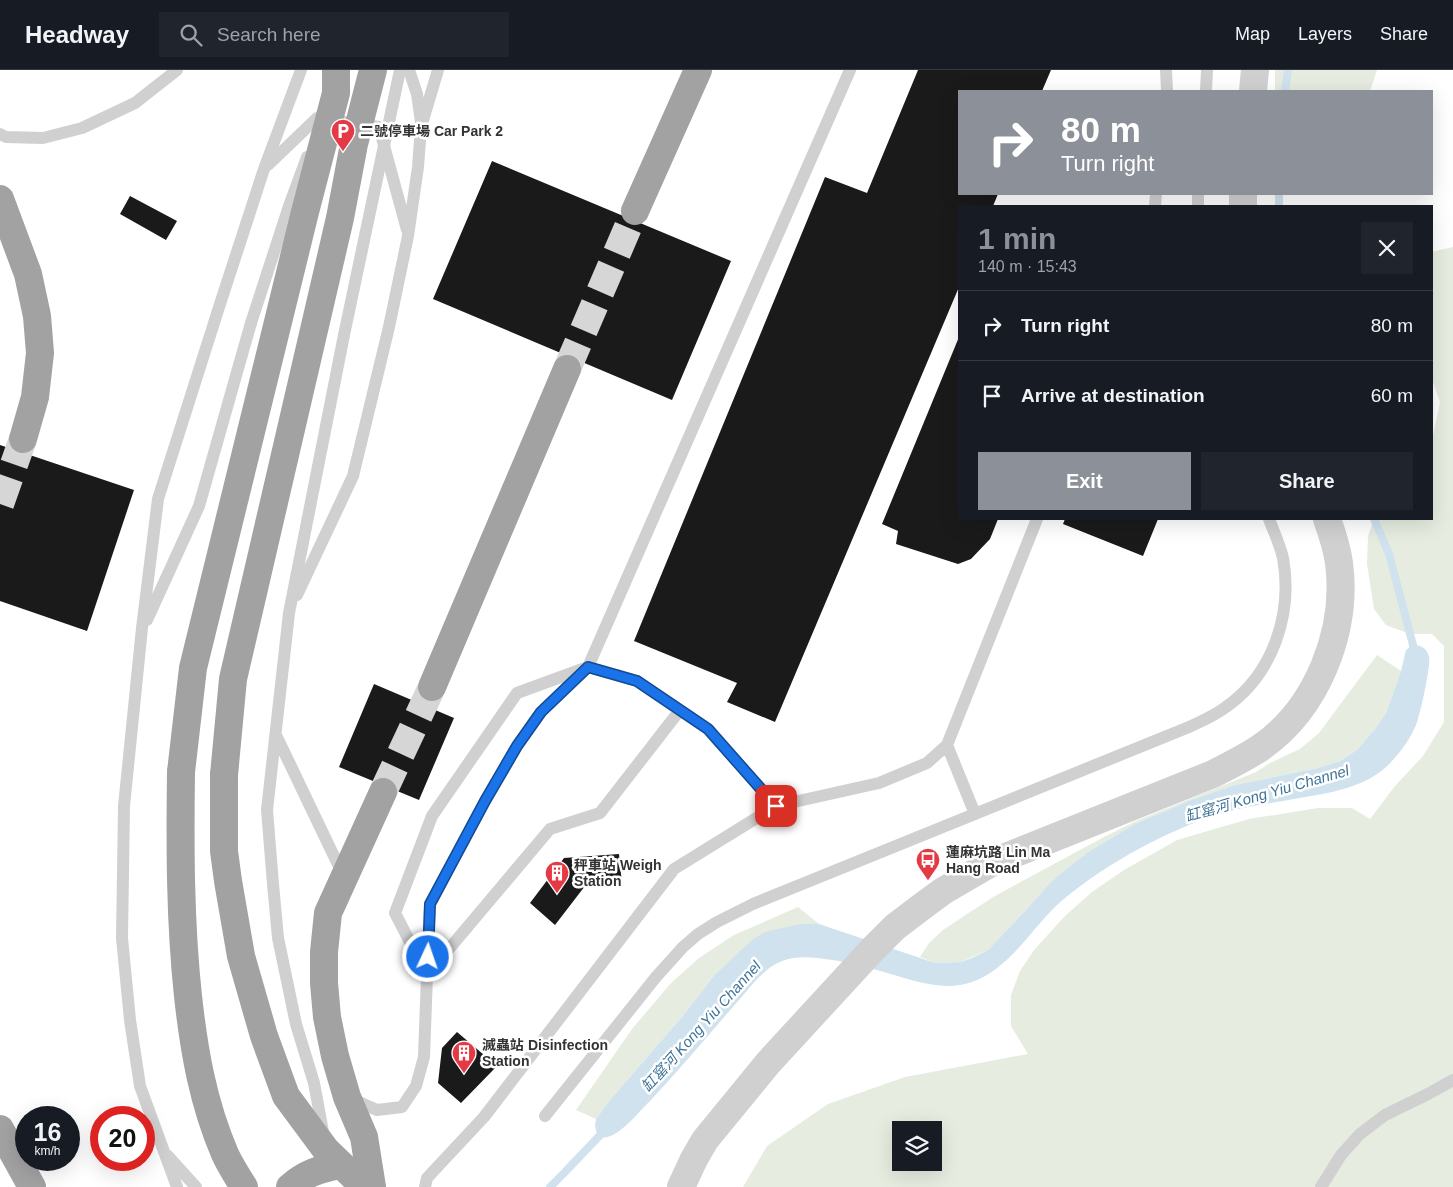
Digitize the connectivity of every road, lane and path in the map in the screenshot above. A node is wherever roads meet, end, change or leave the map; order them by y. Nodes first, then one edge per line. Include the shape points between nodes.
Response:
1 (177, 70) edge
2 (301, 70) edge
3 (336, 70) edge
4 (346, 70) edge
5 (373, 70) edge
6 (400, 70) edge
7 (409, 70) edge
8 (438, 70) edge
9 (850, 70) edge
10 (1166, 70) edge
11 (1207, 70) edge
12 (1255, 70) edge
13 (691, 78) edge
14 (1166, 90) edge
15 (1206, 90) edge
16 (1253, 90) edge
17 (421, 127) junction
18 (0, 134) edge
19 (264, 169) junction
20 (0, 199) edge
21 (635, 210) tunnel mouth
22 (408, 236) junction
23 (567, 369) tunnel mouth
24 (23, 439) tunnel mouth
25 (1037, 520) edge
26 (1269, 520) edge
27 (1327, 520) edge
28 (288, 613) junction
29 (142, 628) junction
30 (588, 667) junction
31 (432, 687) tunnel mouth
32 (680, 710) junction
33 (276, 735) junction
34 (947, 745) junction
35 (383, 792) tunnel mouth
36 (776, 806) junction
37 (975, 814) junction
38 (344, 877) junction
39 (427, 975) junction
40 (1453, 1080) edge
41 (347, 1097) junction
42 (545, 1116) dead end
43 (0, 1129) edge
44 (161, 1148) junction
45 (333, 1158) junction
46 (32, 1187) edge
47 (177, 1187) edge
48 (196, 1187) edge
49 (244, 1187) edge
50 (290, 1187) edge
51 (361, 1187) edge
52 (372, 1187) edge
53 (424, 1187) edge
54 (681, 1187) edge
55 (1321, 1187) edge

1 - 18 lane via 135,103 82,128 43,138
2 - 19 lane
3 - 49 highway, bridge via 336,93 193,668 181,772 181,895 192,1031 209,1112 225,1156
4 - 29 lane, bridge via 323,113 289,206 250,323 199,506
5 - 45 highway, bridge via 233,679 224,775 224,851 241,956 264,1036 286,1096
6 - 28 lane, bridge
7 - 17 lane via 417,94
8 - 17 lane
9 - 30 lane
10 - 14 lane
11 - 15 lane
12 - 16 street
13 - 21 highway
17 - 22 lane
19 - 22 lane via 316,118 379,127
19 - 29 lane via 158,500
20 - 24 highway via 28,274 37,316 40,353 35,397
22 - 28 lane via 353,476
23 - 31 highway
25 - 34 lane
26 - 37 lane via 1283,556 1285,608 1271,652 1238,697 1210,718
27 - 54 street via 1339,564 1338,619 1322,672 1300,708 1279,732 1261,748 1213,774 993,862 943,891 895,927 768,1064 705,1140
28 - 33 lane
29 - 44 lane via 124,806 122,938 140,1086
30 - 32 lane via 637,681
30 - 39 lane via 541,712 517,746 430,904
30 - 39 lane via 517,693 432,816 395,913
32 - 36 lane via 708,729
32 - 39 lane via 600,813 550,829
33 - 38 lane
33 - 45 lane via 268,810 278,938 296,1024
34 - 36 lane via 927,763 879,783
34 - 37 lane
35 - 38 highway
36 - 53 lane via 674,869 484,1117 427,1178
37 - 42 lane via 753,904 698,934 656,977
38 - 41 highway via 328,913 324,983 327,1017
39 - 41 lane via 424,1057 416,1086 402,1107 377,1110
40 - 55 lane via 1385,1115 1360,1134 1341,1155
41 - 52 highway via 364,1137
43 - 46 highway
44 - 47 lane
44 - 48 lane
45 - 50 highway
45 - 51 highway

